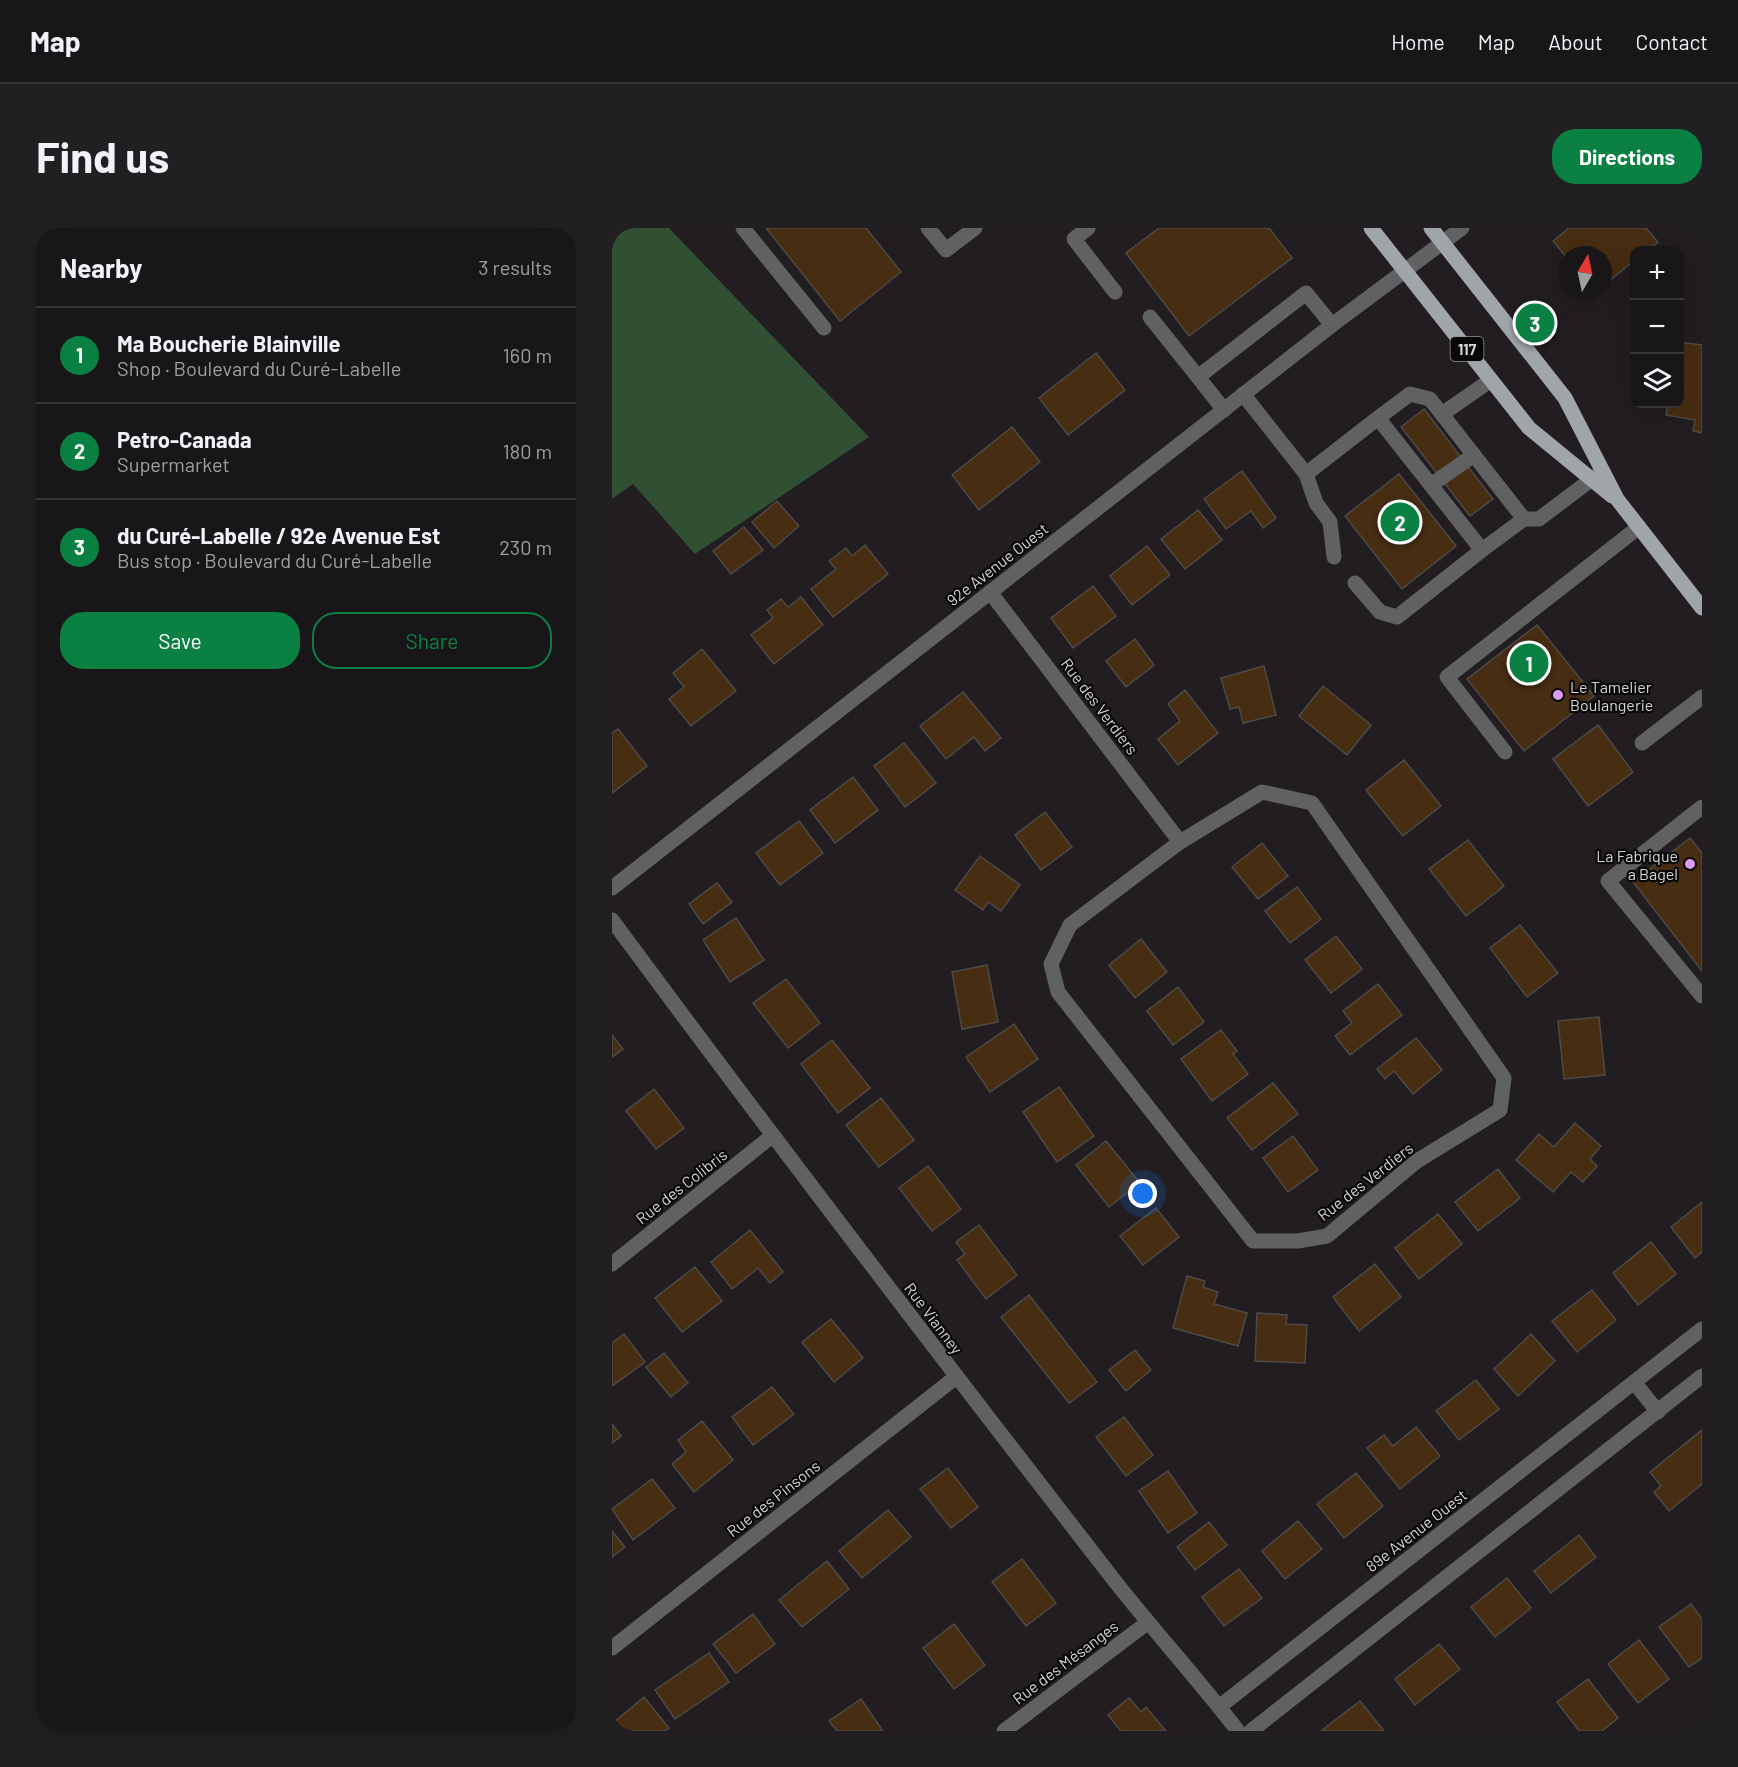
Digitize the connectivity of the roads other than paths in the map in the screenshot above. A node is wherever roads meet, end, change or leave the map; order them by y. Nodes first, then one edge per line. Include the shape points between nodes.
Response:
1 (743, 228) edge
2 (928, 228) edge
3 (975, 228) edge
4 (1088, 228) edge
5 (1371, 228) edge
6 (1431, 228) edge
7 (1462, 228) edge
8 (1443, 242) junction
9 (1405, 270) junction
10 (1115, 292) dead end
11 (1150, 317) dead end
12 (1332, 325) junction
13 (824, 328) dead end
14 (1198, 377) junction
15 (1491, 380) junction
16 (1244, 394) junction
17 (1224, 410) junction
18 (1442, 414) junction
19 (1378, 418) junction
20 (1474, 454) junction
21 (1306, 474) junction
22 (1597, 475) junction
23 (1431, 485) junction
24 (1524, 519) junction
25 (1639, 527) junction
26 (1482, 550) junction
27 (1334, 557) dead end
28 (1355, 583) dead end
29 (990, 592) junction
30 (1702, 608) edge
31 (1702, 697) edge
32 (1642, 743) dead end
33 (1505, 752) dead end
34 (1702, 807) edge
35 (1180, 842) junction
36 (612, 888) edge
37 (612, 920) edge
38 (1702, 996) edge
39 (772, 1136) junction
40 (612, 1264) edge
41 (1702, 1329) edge
42 (1702, 1376) edge
43 (956, 1377) junction
44 (1634, 1382) junction
45 (1658, 1412) junction
46 (1147, 1623) junction
47 (612, 1648) edge
48 (1219, 1707) junction
49 (1004, 1731) edge
50 (1238, 1731) edge
51 (1251, 1731) edge

1 - 13 street
2 - 3 street via 946,250
4 - 10 street via 1074,240
5 - 9 main road, 117
6 - 8 main road, 117
7 - 8 street, 92e Avenue Ouest
8 - 9 street, 92e Avenue Ouest
8 - 22 main road, 117 via 1565,398
9 - 12 street, 92e Avenue Ouest
9 - 15 main road, 117
11 - 14 street
12 - 14 street via 1305,293
12 - 16 street, 92e Avenue Ouest
14 - 17 street
15 - 18 street
15 - 22 main road, 117 via 1529,428
16 - 17 street, 92e Avenue Ouest
16 - 21 street
17 - 29 street, 92e Avenue Ouest
18 - 19 street via 1430,399 1410,394
18 - 20 street
19 - 21 street
19 - 23 street
20 - 23 street
20 - 24 street
21 - 27 street via 1316,503 1329,522
22 - 24 street via 1539,519
22 - 25 main road, 117
23 - 26 street
24 - 26 street
25 - 30 main road, 117
25 - 33 street via 1447,677
26 - 28 street via 1397,617 1380,612
29 - 35 street, Rue des Verdiers
29 - 36 street, 92e Avenue Ouest
31 - 32 street
34 - 38 street via 1608,881
35 - 35 street, Rue des Verdiers via 1070,925 1050,964 1058,992 1253,1241 1298,1241 1327,1236 1417,1161 1500,1110 1504,1078 1312,803 1262,792
37 - 39 street, Rue Vianney
39 - 40 street, Rue des Colibris
39 - 43 street, Rue Vianney
41 - 44 street, 89e Avenue Ouest
42 - 45 street
43 - 46 street, Rue Vianney
43 - 47 street, Rue des Pinsons
44 - 45 street
44 - 48 street, 89e Avenue Ouest
45 - 51 street
46 - 48 street, Rue Vianney
46 - 49 street, Rue des Mésanges
48 - 50 street, Rue Vianney

